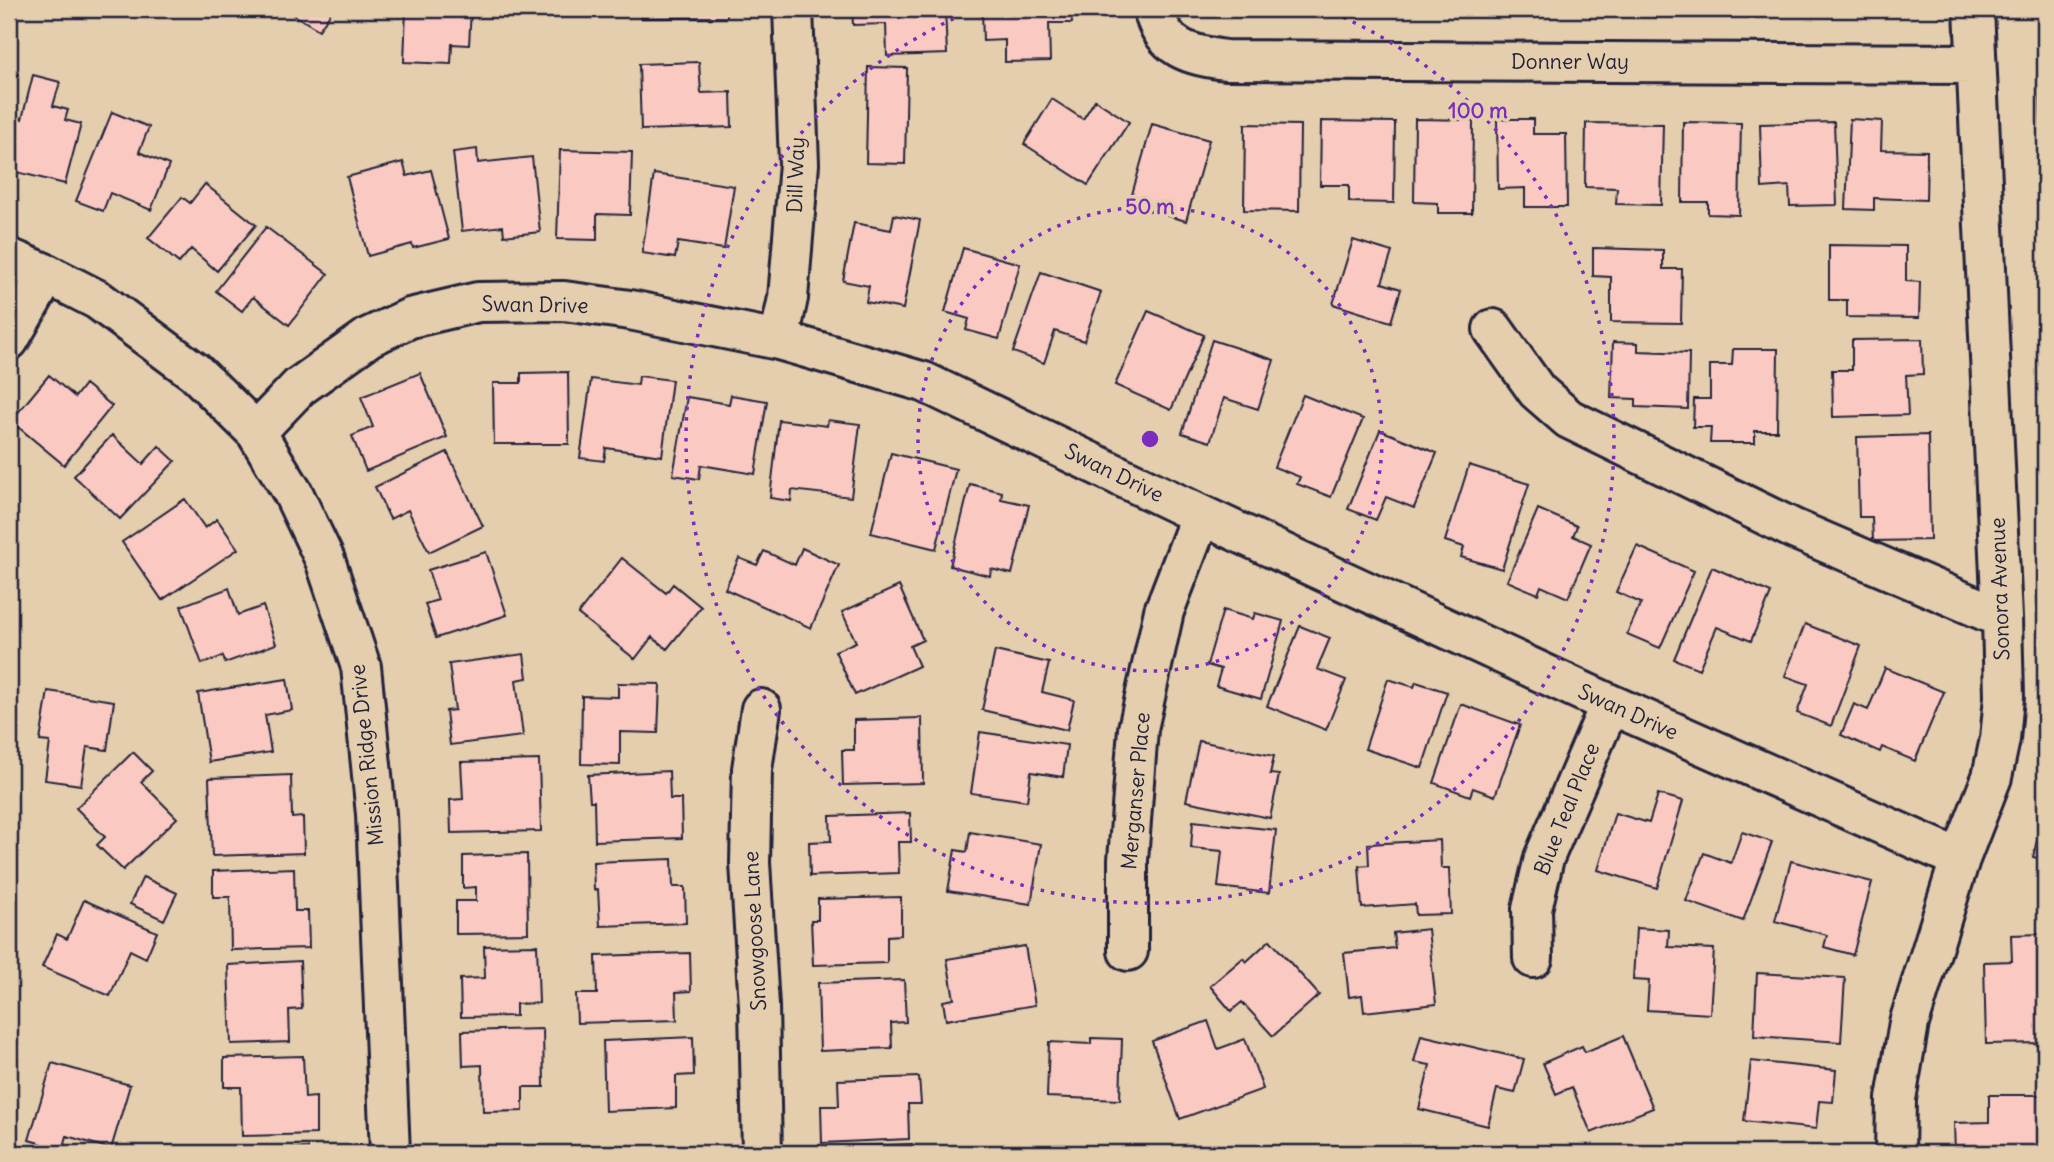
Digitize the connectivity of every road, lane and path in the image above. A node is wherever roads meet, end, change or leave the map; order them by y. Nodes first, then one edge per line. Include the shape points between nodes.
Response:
1 (793, 9) edge
2 (1974, 9) edge
3 (1161, 25) edge
4 (1976, 64) junction
5 (9, 258) edge
6 (47, 274) junction
7 (1493, 329) dead end
8 (9, 340) edge
9 (779, 340) junction
10 (256, 432) junction
11 (1201, 515) junction
12 (2003, 618) junction
13 (1610, 704) junction
14 (761, 709) dead end
15 (1960, 859) junction
16 (1128, 951) dead end
17 (1533, 957) dead end
18 (390, 1153) edge
19 (762, 1153) edge
20 (1895, 1153) edge

1 - 9 street, Dill Way via 799,164 788,298
2 - 4 street, Sonora Avenue
3 - 4 street, Donner Way via 1194,56 1226,60
4 - 12 street, Sonora Avenue
5 - 6 street, Mission Ridge Drive
6 - 8 street
6 - 10 street, Mission Ridge Drive via 98,300 195,372
7 - 12 street via 1537,391 1569,419 1794,529
9 - 10 street, Swan Drive via 564,301 478,302 410,318 369,337 299,387
9 - 11 street, Swan Drive via 924,382
10 - 18 street, Mission Ridge Drive via 293,493 325,560 361,667 376,814
11 - 13 street, Swan Drive
11 - 16 street, Merganser Place via 1164,611 1138,729 1128,860
12 - 15 street, Sonora Avenue via 2000,739 1992,777
13 - 15 street, Swan Drive
13 - 17 street, Blue Teal Place via 1544,858 1532,909
14 - 19 street, Snowgoose Lane via 752,769 750,863
15 - 20 street, Sonora Avenue via 1909,1023 1896,1099

